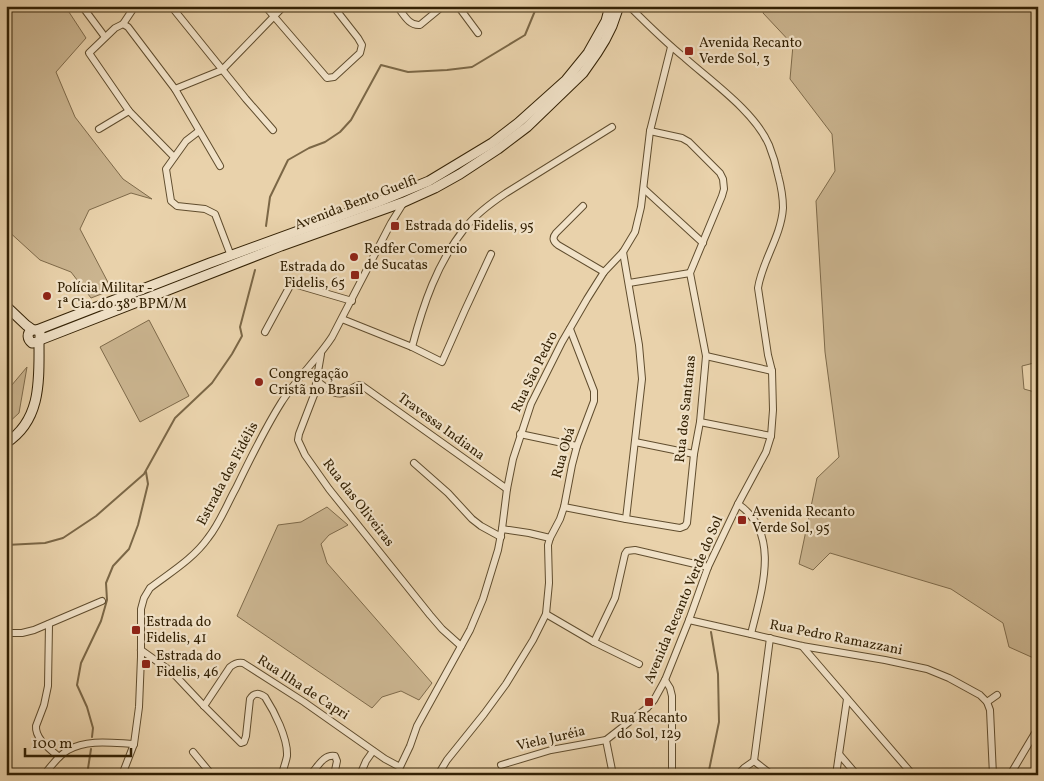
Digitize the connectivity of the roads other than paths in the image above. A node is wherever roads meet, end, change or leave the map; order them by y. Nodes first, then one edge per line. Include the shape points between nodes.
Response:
1 (82, 6) edge
2 (171, 6) edge
3 (265, 6) edge
4 (284, 6) edge
5 (333, 6) edge
6 (397, 6) edge
7 (443, 6) edge
8 (458, 6) edge
9 (610, 6) edge
10 (619, 6) edge
11 (629, 6) edge
12 (133, 7) edge
13 (274, 16) junction
14 (123, 24) junction
15 (478, 33) dead end
16 (105, 37) junction
17 (671, 47) junction
18 (222, 70) junction
19 (175, 89) junction
20 (129, 112) junction
21 (612, 127) dead end
22 (99, 130) dead end
23 (199, 130) junction
24 (273, 130) dead end
25 (650, 131) junction
26 (174, 157) junction
27 (220, 166) dead end
28 (644, 189) junction
29 (402, 197) junction
30 (583, 206) dead end
31 (281, 242) junction
32 (703, 243) junction
33 (623, 252) junction
34 (491, 254) dead end
35 (231, 256) junction
36 (604, 272) junction
37 (690, 273) junction
38 (629, 283) junction
39 (352, 301) junction
40 (6, 306) edge
41 (342, 319) junction
42 (570, 329) junction
43 (265, 332) dead end
44 (34, 337) junction
45 (412, 347) junction
46 (321, 354) junction
47 (706, 356) junction
48 (772, 371) junction
49 (317, 381) junction
50 (700, 422) junction
51 (520, 434) junction
52 (771, 436) junction
53 (635, 442) junction
54 (6, 443) edge
55 (578, 446) junction
56 (694, 454) junction
57 (414, 463) dead end
58 (507, 489) junction
59 (738, 504) junction
60 (564, 507) junction
61 (626, 519) junction
62 (501, 533) junction
63 (550, 538) junction
64 (708, 567) junction
65 (102, 601) dead end
66 (546, 614) junction
67 (689, 620) junction
68 (49, 624) junction
69 (6, 633) edge
70 (751, 634) junction
71 (770, 638) junction
72 (594, 642) junction
73 (461, 646) junction
74 (802, 646) junction
75 (142, 650) junction
76 (639, 664) dead end
77 (665, 680) junction
78 (997, 695) dead end
79 (847, 699) junction
80 (987, 702) junction
81 (204, 706) junction
82 (1038, 728) edge
83 (606, 740) junction
84 (134, 744) junction
85 (373, 751) junction
86 (192, 752) dead end
87 (840, 754) junction
88 (59, 757) junction
89 (754, 761) junction
90 (501, 765) dead end
91 (400, 767) joint
92 (44, 775) edge
93 (122, 775) edge
94 (212, 775) edge
95 (282, 775) edge
96 (310, 775) edge
97 (334, 775) edge
98 (360, 775) edge
99 (438, 775) edge
100 (613, 775) edge
101 (672, 775) edge
102 (737, 775) edge
103 (772, 775) edge
104 (836, 775) edge
105 (857, 775) edge
106 (913, 775) edge
107 (993, 775) edge
108 (1010, 775) edge

1 - 16 street
2 - 18 street
3 - 13 street
4 - 13 street
5 - 13 street via 362,45 360,53 334,77 327,78
6 - 7 street via 417,26
8 - 15 street
9 - 29 main road, Avenida Bento Guelfi via 606,21 588,53 566,80 492,143
10 - 29 main road, Avenida Bento Guelfi via 612,26 583,73 545,112 460,174 435,188
11 - 17 street, Avenida Recanto Verde do Sol
12 - 14 street
13 - 18 street
14 - 16 street
14 - 19 street
16 - 20 street via 89,53
17 - 25 street, Rua São Pedro
17 - 48 street, Avenida Recanto Verde do Sol via 751,118 769,145 777,168 783,210 758,288
18 - 19 street
18 - 24 street
19 - 23 street
20 - 22 street
20 - 26 street
21 - 45 street via 492,202 465,228 439,268
23 - 26 street
23 - 27 street
25 - 28 street, Rua São Pedro
25 - 32 street via 689,142 723,179 722,196
26 - 35 street via 166,169 171,201 177,206 205,208 215,214
28 - 32 street
28 - 33 street, Rua São Pedro via 635,232
29 - 31 main road, Avenida Bento Guelfi
29 - 39 street, Estrada dos Fidélis
30 - 36 street via 553,237 558,246
31 - 35 main road, Avenida Bento Guelfi
31 - 44 main road, Avenida Bento Guelfi via 252,257
32 - 37 street
33 - 36 street, Rua São Pedro
33 - 38 street
34 - 45 street via 442,362
35 - 44 main road, Avenida Bento Guelfi
36 - 42 street, Rua São Pedro
37 - 38 street
37 - 47 street, Rua dos Santanas
38 - 53 street via 642,378
39 - 41 street, Estrada dos Fidélis
39 - 43 street via 291,284
40 - 44 main road
41 - 45 street
41 - 46 street, Estrada dos Fidélis
42 - 51 street, Rua São Pedro via 531,404
42 - 55 street, Rua Obá via 594,391 594,401
44 - 54 main road via 36,390 33,408 26,425
46 - 49 street, Rua das Oliveiras
46 - 75 street, Estrada dos Fidélis via 281,402 209,538 183,564 146,592 142,609
47 - 48 street
47 - 50 street, Rua dos Santanas
48 - 52 street, Avenida Recanto Verde do Sol
49 - 58 street, Travessa Indiana via 338,394 361,385
49 - 73 street, Rua das Oliveiras via 298,440 305,455 426,610
50 - 52 street
50 - 56 street, Rua dos Santanas
51 - 55 street
51 - 58 street, Rua São Pedro
52 - 59 street, Avenida Recanto Verde do Sol
53 - 56 street
53 - 61 street
55 - 60 street, Rua Obá
56 - 61 street, Rua dos Santanas via 687,523 684,526
57 - 62 street via 472,519
58 - 62 street, Rua São Pedro
59 - 64 street, Avenida Recanto Verde do Sol
59 - 70 street, Rua Pedro Ramazzani via 752,517 762,536 765,552 763,584
60 - 61 street
60 - 63 street, Rua Obá
62 - 63 street via 529,533
62 - 73 street, Rua São Pedro via 483,599
63 - 66 street
64 - 67 street, Avenida Recanto Verde do Sol
64 - 72 street via 635,550 627,551 615,598
65 - 68 street
66 - 72 street
66 - 99 street via 506,684
67 - 70 street
67 - 77 street, Avenida Recanto Verde do Sol
68 - 69 street via 22,633
68 - 88 street via 48,686 36,731
70 - 71 street, Rua Pedro Ramazzani
71 - 74 street, Rua Pedro Ramazzani
71 - 89 street
72 - 76 street
73 - 91 street, Rua São Pedro via 417,726
74 - 79 street
74 - 80 street, Rua Pedro Ramazzani via 927,669 968,688
75 - 81 street via 172,672
75 - 84 street, Estrada dos Fidélis
77 - 83 street, Avenida Recanto Verde do Sol via 647,708
77 - 101 street via 672,696
78 - 80 street
79 - 87 street
79 - 106 street
80 - 107 street via 991,718
81 - 85 street, Rua Ilha de Capri via 230,667 243,663
81 - 95 street via 242,743 246,736 250,698 256,693 265,696 286,746
82 - 108 street
83 - 90 street, Viela Juréia via 551,750
83 - 100 street
84 - 88 street via 92,743 76,747
84 - 93 street, Estrada dos Fidélis
85 - 91 street, Rua Ilha de Capri
85 - 98 street
86 - 94 street
87 - 104 street
87 - 105 street
88 - 92 street
89 - 102 street
89 - 103 street
96 - 97 street via 326,757 335,756

